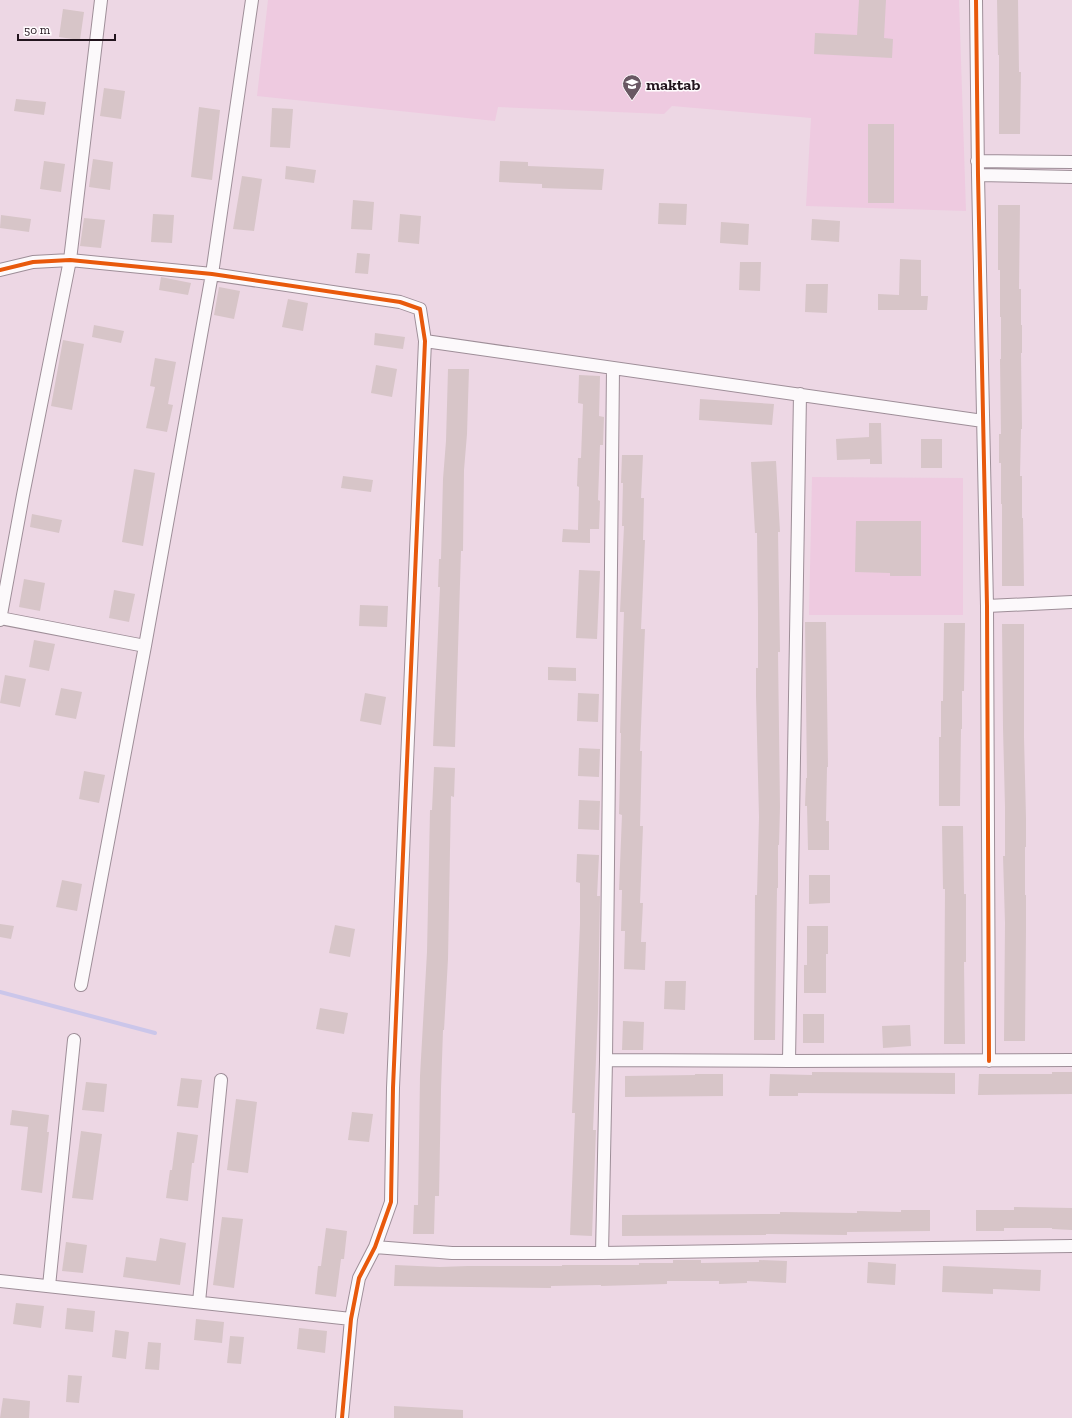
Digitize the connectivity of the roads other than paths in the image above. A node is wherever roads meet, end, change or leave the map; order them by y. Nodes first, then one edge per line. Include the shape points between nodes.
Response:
1 (102, 0) edge
2 (252, 0) edge
3 (976, 0) edge
4 (978, 161) junction
5 (1072, 162) edge
6 (978, 175) junction
7 (1072, 177) edge
8 (70, 260) junction
9 (0, 270) edge
10 (212, 274) junction
11 (425, 341) junction
12 (613, 368) junction
13 (800, 394) junction
14 (983, 421) junction
15 (1072, 602) edge
16 (987, 606) junction
17 (0, 619) edge
18 (145, 646) junction
19 (81, 985) dead end
20 (74, 1040) dead end
21 (606, 1060) junction
22 (1072, 1060) edge
23 (789, 1061) junction
24 (989, 1061) junction
25 (221, 1080) dead end
26 (1072, 1246) edge
27 (375, 1247) junction
28 (602, 1253) junction
29 (0, 1281) edge
30 (49, 1286) junction
31 (199, 1302) junction
32 (352, 1319) junction
33 (342, 1418) edge

1 - 8 street
2 - 10 street
3 - 4 street
4 - 5 street
4 - 6 street
6 - 7 street
6 - 14 street
8 - 9 street via 33,262
8 - 10 street
8 - 17 street
10 - 11 street via 400,302 420,309
10 - 18 street
11 - 12 street
11 - 27 street via 393,1080 391,1202
12 - 13 street
12 - 21 street
13 - 14 street
13 - 23 street
14 - 16 street
15 - 16 street
16 - 24 street
17 - 18 street
18 - 19 street
20 - 30 street
21 - 23 street
21 - 28 street
22 - 24 street
23 - 24 street
25 - 31 street
26 - 28 street
27 - 28 street via 452,1253
27 - 32 street via 359,1278
29 - 30 street
30 - 31 street
31 - 32 street
32 - 33 street

